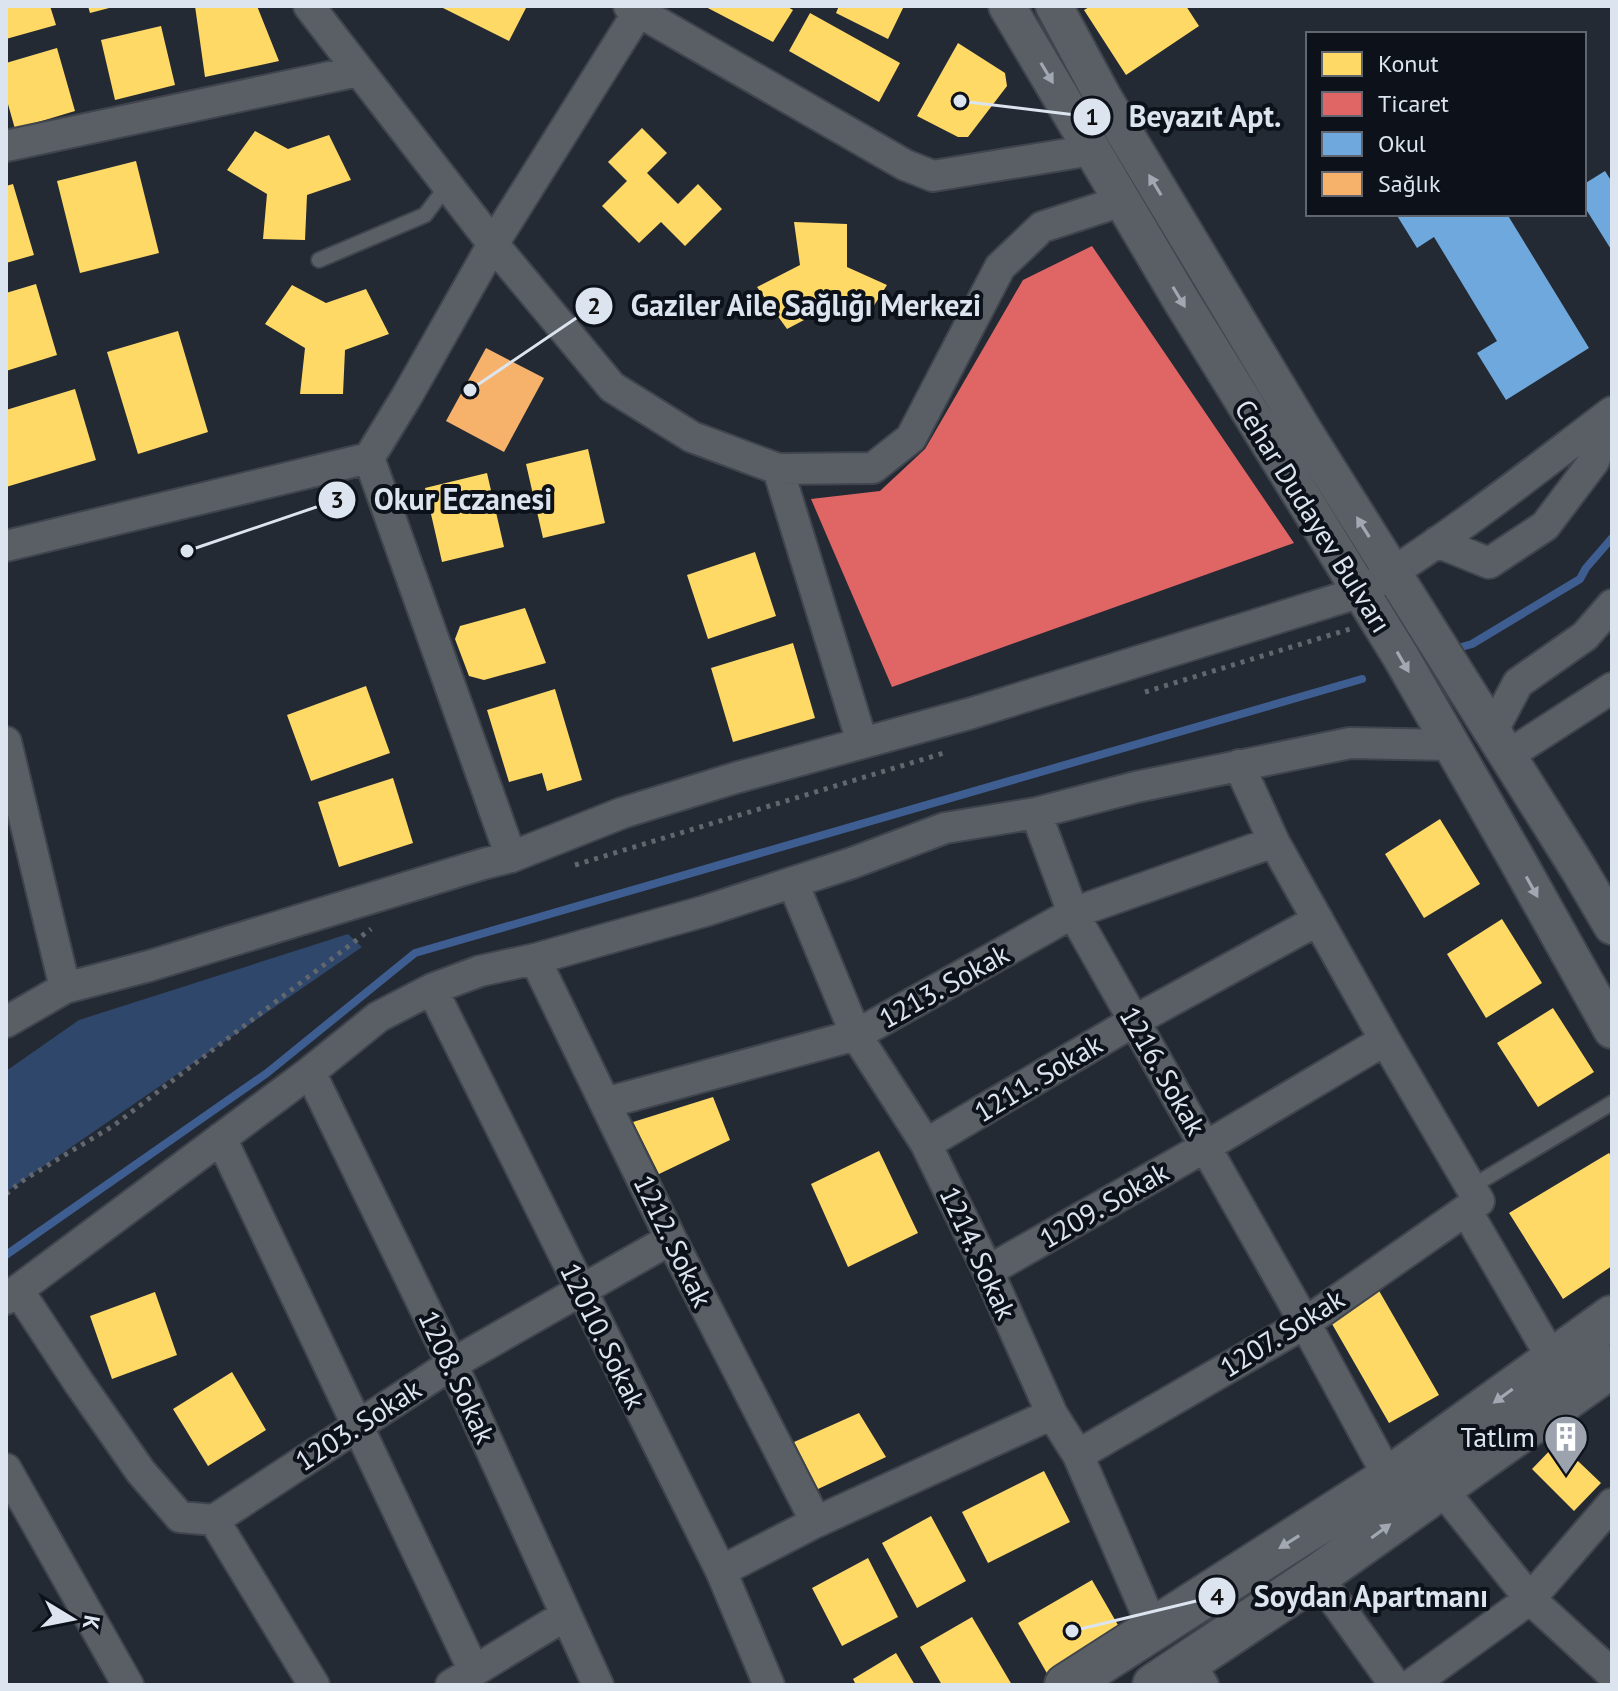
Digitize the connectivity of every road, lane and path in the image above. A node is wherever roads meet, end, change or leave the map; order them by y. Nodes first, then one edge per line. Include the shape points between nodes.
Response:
1 (309, 6) edge
2 (1007, 6) edge
3 (1054, 6) edge
4 (637, 8) edge
5 (358, 71) junction
6 (6, 146) edge
7 (1092, 150) junction
8 (447, 186) junction
9 (1122, 201) junction
10 (493, 244) junction
11 (319, 260) dead end
12 (1612, 412) edge
13 (369, 458) junction
14 (778, 469) junction
15 (1437, 542) junction
16 (6, 546) edge
17 (1392, 573) junction
18 (1361, 592) junction
19 (1612, 605) edge
20 (1353, 628) dead end
21 (1134, 695) dead end
22 (1607, 695) edge
23 (6, 742) edge
24 (862, 742) junction
25 (1500, 744) junction
26 (1451, 745) junction
27 (956, 749) dead end
28 (1239, 765) junction
29 (1036, 813) junction
30 (1274, 842) junction
31 (511, 857) junction
32 (569, 867) dead end
33 (793, 883) junction
34 (1073, 913) junction
35 (1318, 920) junction
36 (1612, 926) edge
37 (374, 927) dead end
38 (535, 959) junction
39 (65, 988) junction
40 (432, 989) junction
41 (1134, 1021) junction
42 (6, 1022) edge
43 (1612, 1030) edge
44 (856, 1035) junction
45 (1385, 1040) junction
46 (310, 1072) junction
47 (605, 1103) junction
48 (1612, 1103) edge
49 (221, 1138) junction
50 (926, 1144) junction
51 (1205, 1147) junction
52 (6, 1194) edge
53 (1472, 1199) junction
54 (671, 1239) junction
55 (988, 1271) junction
56 (580, 1290) junction
57 (12, 1295) edge
58 (1612, 1317) edge
59 (1305, 1323) junction
60 (1553, 1360) junction
61 (452, 1364) junction
62 (1612, 1366) edge
63 (1052, 1414) junction
64 (357, 1426) junction
65 (1078, 1455) junction
66 (6, 1469) edge
67 (1389, 1478) junction
68 (1441, 1488) junction
69 (1612, 1504) edge
70 (214, 1520) junction
71 (816, 1522) junction
72 (721, 1571) junction
73 (1317, 1576) junction
74 (1530, 1599) junction
75 (566, 1615) junction
76 (1153, 1628) junction
77 (1196, 1674) edge
78 (1612, 1674) edge
79 (462, 1678) edge
80 (128, 1685) edge
81 (314, 1685) edge
82 (598, 1685) edge
83 (769, 1685) edge
84 (1066, 1685) edge
85 (1154, 1685) edge
86 (1395, 1685) edge
87 (1411, 1685) edge

1 - 5 street
2 -> 7 street, Cehar Dudayev Bulvarı
17 -> 3 street, Cehar Dudayev Bulvarı via 1111,111
4 - 7 street via 905,165 933,176
4 - 10 street
5 - 6 street
5 - 8 street
7 - 9 street, Cehar Dudayev Bulvarı
8 - 10 street
8 - 11 lane via 425,215
9 - 14 street via 1042,227 1000,267 911,438 873,468
9 -> 18 street, Cehar Dudayev Bulvarı
10 - 13 street
10 - 14 street via 612,387 692,437
12 - 15 street
12 - 15 street via 1594,461 1545,526 1489,563
13 - 16 street
13 - 31 street
14 - 24 street
15 - 17 street
17 - 18 street
17 - 25 street, Cehar Dudayev Bulvarı
18 - 24 street
18 -> 26 street, Cehar Dudayev Bulvarı
19 - 25 street via 1585,636 1518,683
20 - 21 path
22 - 25 street
23 - 39 street
24 - 31 street via 622,813
25 - 36 street, Cehar Dudayev Bulvarı
26 - 28 street via 1350,743
26 -> 43 street, Cehar Dudayev Bulvarı
27 - 32 path
28 - 29 street
28 - 30 street
29 - 33 street via 945,828
29 - 34 street, 1216. Sokak
30 - 34 street, 1213. Sokak
30 - 35 street
31 - 39 street
33 - 38 street
33 - 44 street, 1214. Sokak
34 - 41 street, 1216. Sokak
34 - 44 street, 1213. Sokak
35 - 41 street, 1211. Sokak
35 - 45 street
37 - 52 path via 113,1126
38 - 40 street
38 - 47 street, 1212. Sokak
39 - 42 street
40 - 46 street via 378,1017
40 - 56 street, 12010. Sokak
41 - 50 street, 1211. Sokak
41 - 51 street, 1216. Sokak
44 - 47 street, 1213. Sokak
44 - 50 street, 1214. Sokak
45 - 51 street, 1209. Sokak
45 - 53 street
46 - 49 street
46 - 61 street, 1208. Sokak
47 - 54 street, 1212. Sokak
48 - 53 lane
49 - 57 street
49 - 64 street
50 - 55 street, 1214. Sokak
51 - 55 street, 1209. Sokak
51 - 59 street, 1216. Sokak
53 - 59 street, 1207. Sokak
53 - 60 street
54 - 56 street, 1203. Sokak
54 - 71 street, 1212. Sokak
55 - 63 street, 1214. Sokak
56 - 61 street, 1203. Sokak
56 - 72 street, 12010. Sokak
57 - 70 street via 180,1517
58 - 60 main road
59 - 65 street, 1207. Sokak
59 - 67 street, 1216. Sokak
60 -> 67 main road
61 - 64 street, 1203. Sokak
61 - 75 street, 1208. Sokak
62 - 68 main road
63 - 65 street, 1214. Sokak
63 - 71 street
64 - 70 street, 1203. Sokak
64 - 79 street
65 - 76 street, 1214. Sokak
66 - 80 street
67 -> 76 main road
73 -> 68 main road
68 - 74 street
69 - 74 street
70 - 81 street
71 - 72 street
72 - 83 street, 12010. Sokak
73 - 77 main road
73 - 86 street
74 - 78 street
74 - 87 street
75 - 79 street
75 - 82 street, 1208. Sokak
76 - 84 main road
77 - 85 main road

